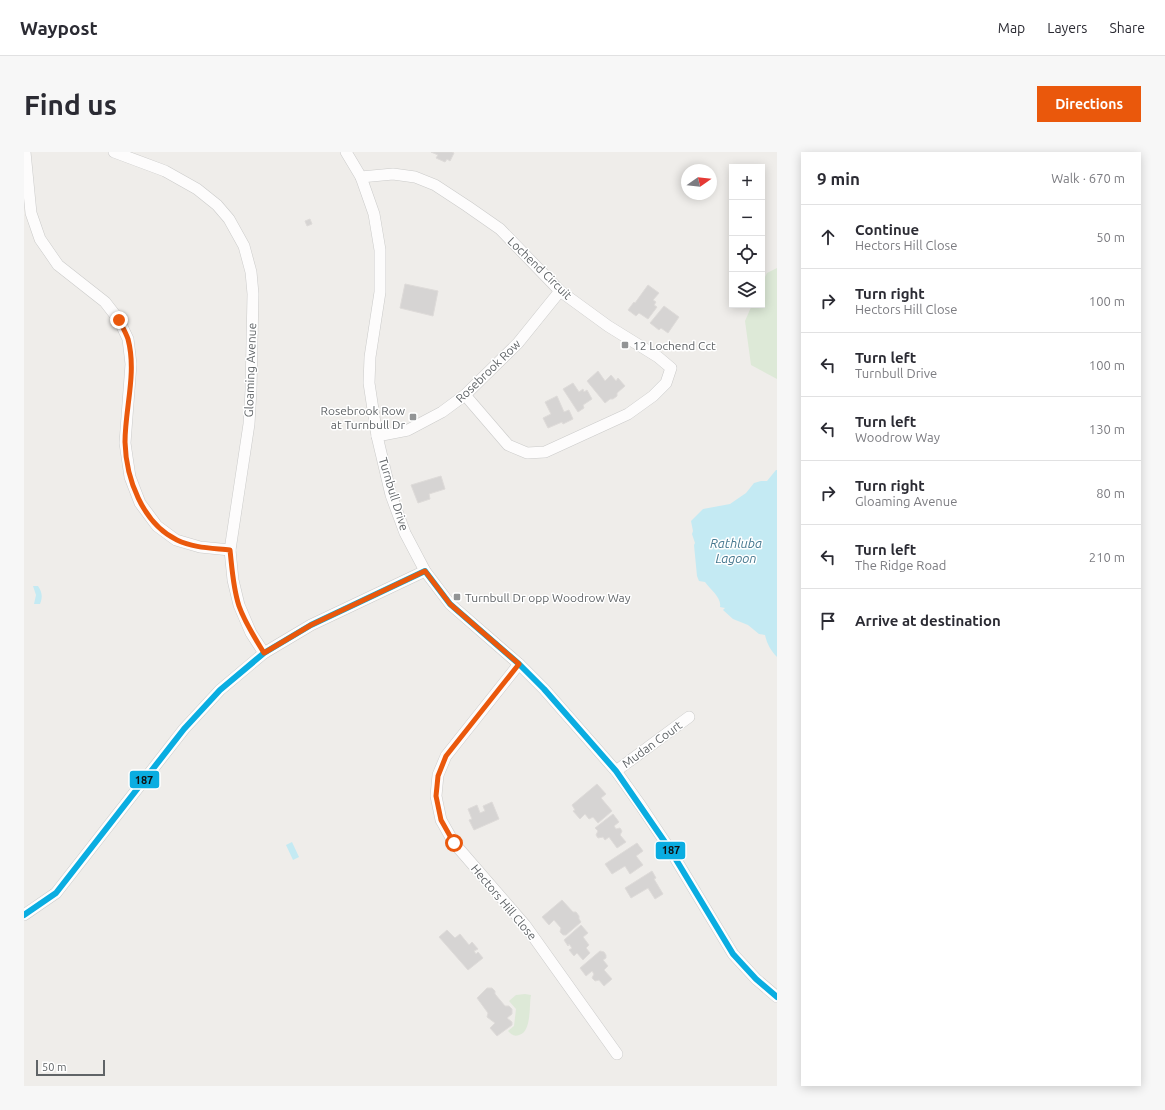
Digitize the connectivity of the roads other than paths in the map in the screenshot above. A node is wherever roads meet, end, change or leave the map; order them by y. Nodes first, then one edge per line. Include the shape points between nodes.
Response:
1 (25, 152) edge
2 (114, 152) edge
3 (346, 152) edge
4 (361, 177) junction
5 (560, 291) junction
6 (465, 395) junction
7 (377, 436) junction
8 (230, 550) junction
9 (425, 571) junction
10 (264, 653) junction
11 (519, 664) junction
12 (689, 717) dead end
13 (616, 771) junction
14 (24, 915) edge
15 (777, 997) edge
16 (617, 1054) dead end

1 - 8 street via 31,213 40,239 58,265 105,302 119,320 128,339 131,364 125,443 130,477 140,504 158,526 176,540 200,547
2 - 8 street, Gloaming Avenue via 165,171 197,189 217,205 244,246 251,272 253,294 251,390 249,424
3 - 4 street, Turnbull Drive
4 - 5 street, Lochend Circuit via 393,174 415,177 435,185 500,229
4 - 7 street, Turnbull Drive via 374,214 380,250 380,292 370,357 369,383
5 - 6 street, Rosebrook Row via 518,343
5 - 6 street, Lochend Circuit via 671,368 666,383 628,414 545,452 526,453 508,445
6 - 7 street, Rosebrook Row via 442,412 408,430
7 - 9 street, Turnbull Drive via 397,515
8 - 10 street, Gloaming Avenue via 239,605 251,633
9 - 10 street via 311,625
9 - 11 street, Turnbull Drive via 450,604
10 - 14 street via 220,690 184,729 56,893
11 - 13 street, Turnbull Drive
11 - 16 street, Hectors Hill Close via 446,756 438,776 436,796 441,820 454,843 525,925
12 - 13 street, Mudan Court
13 - 15 street, Turnbull Drive via 668,848 732,954

